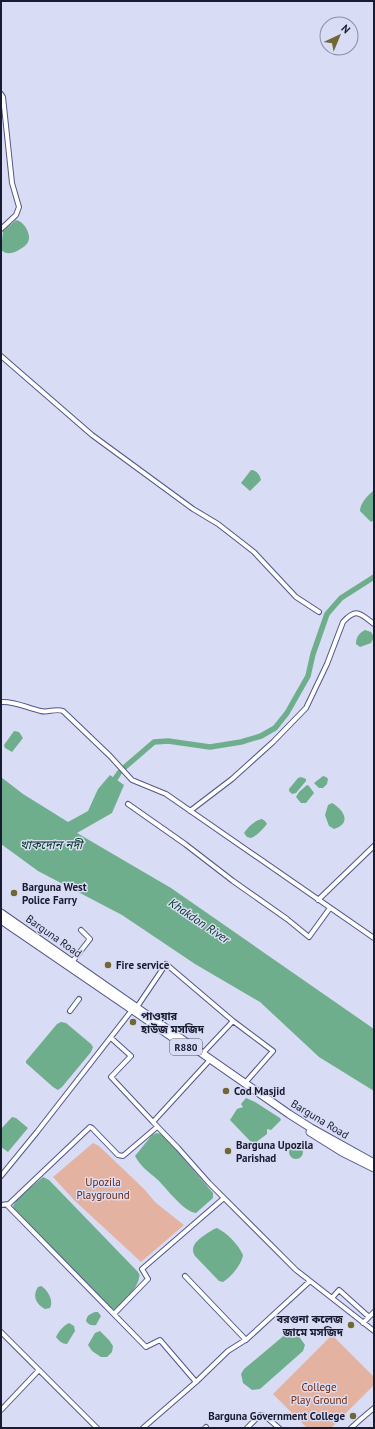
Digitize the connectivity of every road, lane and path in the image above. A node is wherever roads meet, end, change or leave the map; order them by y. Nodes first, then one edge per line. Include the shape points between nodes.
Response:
1 (1, 94) edge
2 (1, 229) edge
3 (1, 356) edge
4 (319, 612) dead end
5 (374, 624) edge
6 (1, 702) edge
7 (128, 804) dead end
8 (190, 810) junction
9 (374, 846) edge
10 (318, 900) junction
11 (330, 908) junction
12 (1, 913) edge
13 (1, 920) edge
14 (81, 930) dead end
15 (374, 938) edge
16 (72, 962) junction
17 (79, 999) dead end
18 (134, 1009) junction
19 (70, 1010) dead end
20 (233, 1021) junction
21 (111, 1038) junction
22 (203, 1053) junction
23 (208, 1062) junction
24 (245, 1083) junction
25 (153, 1122) junction
26 (157, 1127) junction
27 (374, 1163) edge
28 (374, 1168) edge
29 (1, 1176) edge
30 (224, 1198) junction
31 (1, 1205) edge
32 (7, 1205) junction
33 (185, 1276) dead end
34 (310, 1281) junction
35 (332, 1298) junction
36 (374, 1312) edge
37 (114, 1314) junction
38 (369, 1317) junction
39 (363, 1323) junction
40 (374, 1331) edge
41 (1, 1332) edge
42 (246, 1340) junction
43 (39, 1370) junction
44 (196, 1382) junction
45 (374, 1408) edge
46 (1, 1410) edge
47 (97, 1428) edge
48 (143, 1428) edge
49 (247, 1428) edge
50 (279, 1428) edge
51 (352, 1428) edge

1 - 2 street via 12,183 19,207 16,215
3 - 4 street via 92,435 249,548 296,597
5 - 8 street via 358,613 352,613 343,622 306,708 232,779
6 - 8 street via 43,712 63,711 132,780 166,794
7 - 11 street via 309,937
8 - 10 street
9 - 10 street
10 - 11 street
11 - 15 street
12 - 16 main road, Barguna Road / R880
13 - 18 main road, Barguna Road / R880
14 - 16 street via 90,939
16 - 18 main road, Barguna Road / R880
17 - 19 street
18 - 20 street via 166,964
18 - 21 street
18 - 22 main road, Barguna Road / R880
18 - 23 main road, Barguna Road / R880
20 - 22 street
20 - 24 street via 273,1051
21 - 25 street via 131,1056 111,1077
21 - 29 street
22 - 24 main road, Barguna Road / R880
23 - 25 street
23 - 28 main road, Barguna Road / R880 via 321,1140
24 - 27 main road, Barguna Road / R880 via 311,1128
25 - 26 street
26 - 30 street
26 - 32 street via 123,1156 118,1155 90,1127
30 - 34 street via 262,1238
30 - 37 street via 142,1269 148,1279
31 - 32 street
32 - 37 street
33 - 42 street
34 - 35 street
34 - 42 street
35 - 38 street via 339,1290
35 - 39 street
36 - 38 street
37 - 44 street via 146,1347 160,1340
38 - 39 street
39 - 40 street
41 - 43 street
42 - 44 street via 228,1351
43 - 46 street
43 - 47 street
44 - 48 street
45 - 51 street
49 - 50 street via 260,1415

